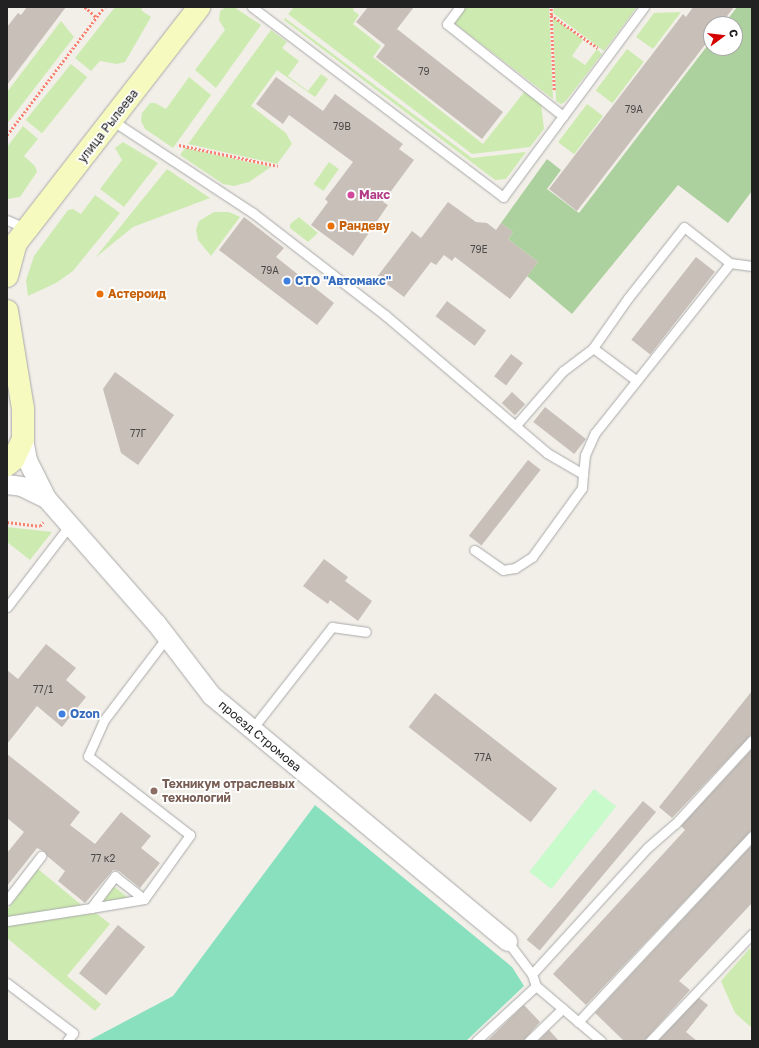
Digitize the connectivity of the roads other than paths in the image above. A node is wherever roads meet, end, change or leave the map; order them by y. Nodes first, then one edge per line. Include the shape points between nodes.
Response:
1 (199, 7) edge
2 (252, 7) edge
3 (460, 7) edge
4 (644, 7) edge
5 (563, 116) junction
6 (112, 121) junction
7 (7, 220) edge
8 (17, 240) edge
9 (730, 264) junction
10 (752, 266) edge
11 (7, 276) edge
12 (7, 310) edge
13 (593, 348) junction
14 (636, 380) junction
15 (516, 425) junction
16 (23, 439) junction
17 (7, 465) edge
18 (583, 474) junction
19 (7, 484) edge
20 (50, 503) junction
21 (70, 525) junction
22 (474, 550) dead end
23 (7, 607) edge
24 (366, 632) dead end
25 (167, 637) junction
26 (252, 729) junction
27 (752, 740) edge
28 (752, 836) edge
29 (41, 856) dead end
30 (144, 899) junction
31 (7, 900) edge
32 (91, 908) junction
33 (7, 921) edge
34 (752, 934) edge
35 (507, 941) joint
36 (532, 974) junction
37 (7, 983) edge
38 (536, 986) junction
39 (563, 1008) junction
40 (578, 1022) junction
41 (67, 1041) edge
42 (476, 1041) edge
43 (528, 1041) edge
44 (601, 1041) edge
45 (650, 1041) edge

1 - 6 main road, улица Рылеева
2 - 5 lane via 503,197
3 - 5 lane via 447,24
4 - 5 lane
6 - 8 main road, улица Рылеева
6 - 15 lane via 253,213 385,315
7 - 8 lane
8 - 11 main road
9 - 10 lane
9 - 13 lane via 684,227 628,298
9 - 14 lane
12 - 16 main road via 23,409
13 - 14 lane
13 - 15 lane via 563,371
14 - 18 lane via 595,433 585,455
15 - 18 lane via 547,453
16 - 17 main road via 13,460
16 - 20 street via 27,460
18 - 22 lane via 582,488 532,557 515,568 503,570 486,561
19 - 20 street via 22,486
20 - 21 street, проезд Стромова
21 - 23 lane
21 - 25 street, проезд Стромова
24 - 26 lane via 332,627
25 - 26 street, проезд Стромова via 211,695
25 - 30 lane via 104,720 88,756 190,835
26 - 35 street, проезд Стромова
27 - 36 lane via 675,824 647,848
28 - 40 lane
29 - 31 lane
30 - 32 lane
30 - 32 lane via 115,876
32 - 33 lane
34 - 45 lane
35 - 36 lane
36 - 38 lane
37 - 41 lane via 73,1033
38 - 39 lane
38 - 42 lane
39 - 40 lane
39 - 43 lane
40 - 44 lane

